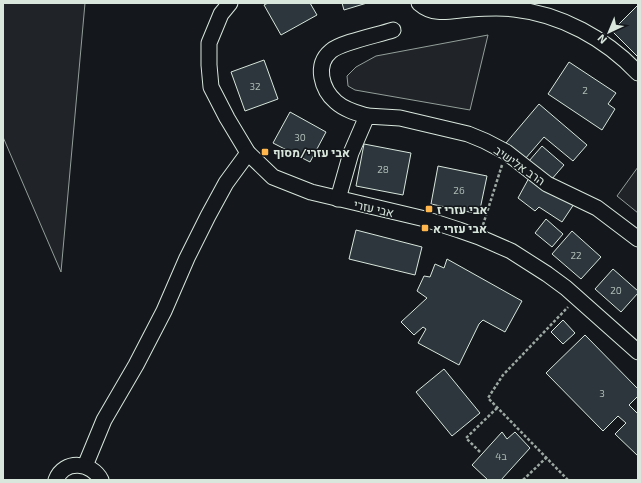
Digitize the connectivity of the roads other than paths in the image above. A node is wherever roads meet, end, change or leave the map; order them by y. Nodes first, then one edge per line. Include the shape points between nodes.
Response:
1 (230, 3) edge
2 (419, 3) edge
3 (393, 30) dead end
4 (638, 73) edge
5 (367, 116) junction
6 (248, 153) junction
7 (338, 199) junction
8 (638, 239) edge
9 (638, 352) edge
10 (85, 466) junction
11 (56, 480) edge
12 (101, 480) edge

1 - 6 street, אבי עזרי via 220,14 209,43 211,87 226,118
2 - 4 street via 436,12 488,8 515,9 560,20 611,48
3 - 5 street, הרב אלישיב via 340,46 331,51 321,69 328,93 337,103 352,112
5 - 7 street via 351,153
5 - 8 street, הרב אלישיב via 400,118 441,126 479,138 506,152 547,184 597,208
6 - 7 street, אבי עזרי via 273,177 311,192
6 - 10 street via 226,183 186,258 164,311 104,420
7 - 9 street, אבי עזרי via 425,219 479,237 521,257 577,298
10 - 11 street via 70,466 62,471
10 - 12 street via 93,469

